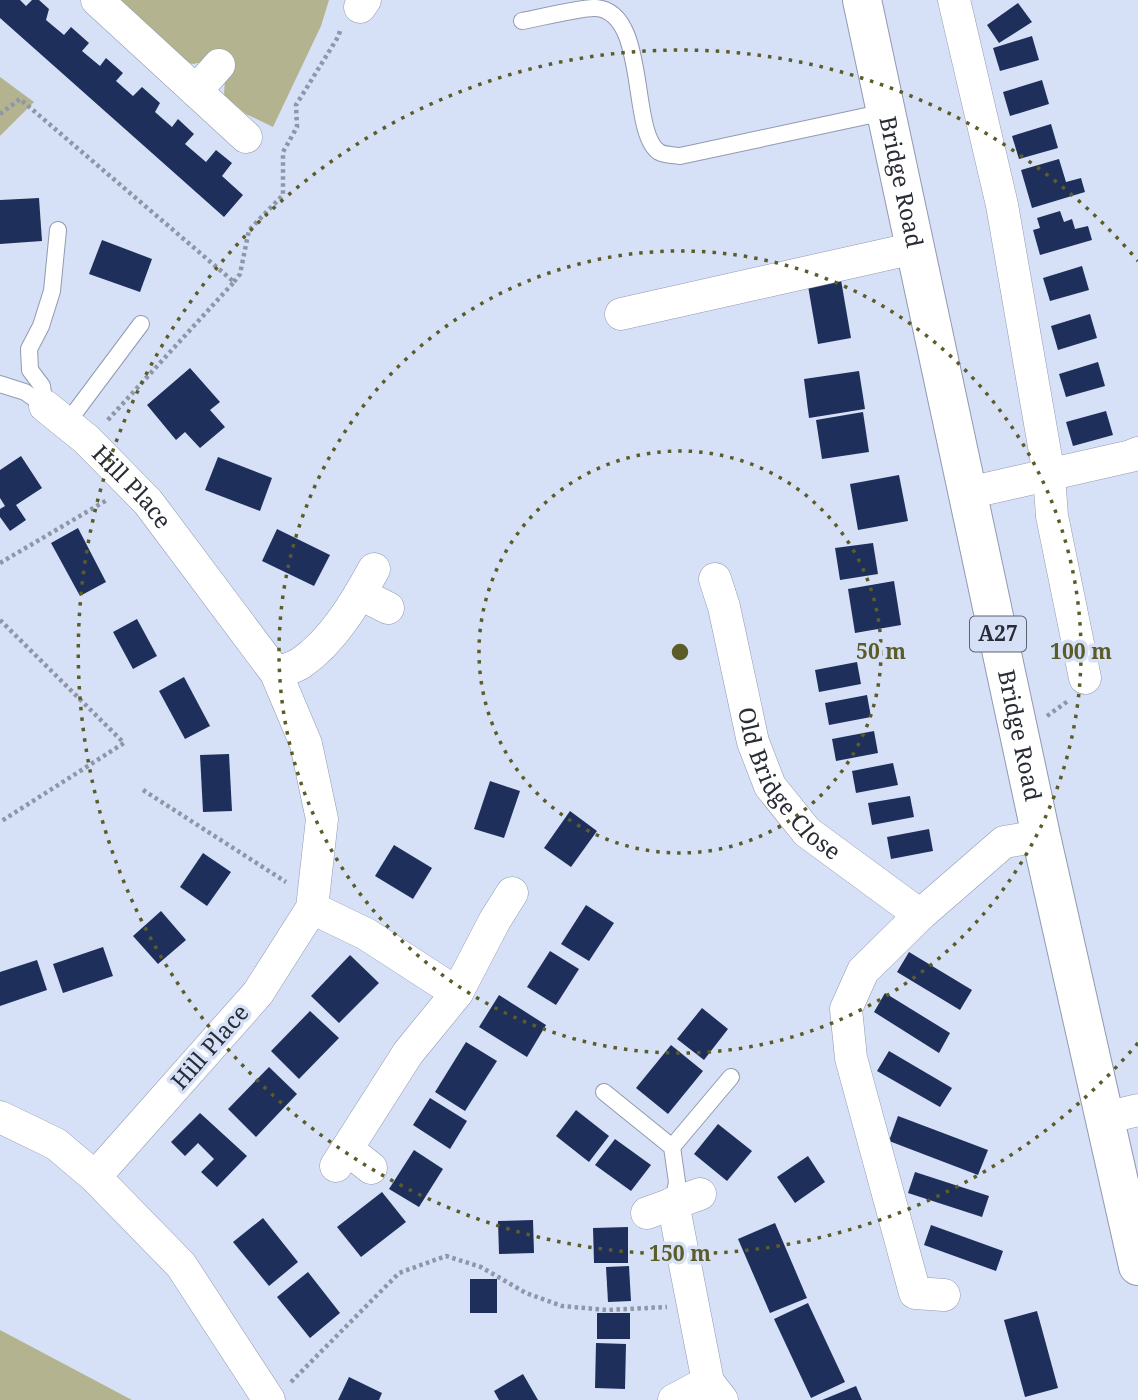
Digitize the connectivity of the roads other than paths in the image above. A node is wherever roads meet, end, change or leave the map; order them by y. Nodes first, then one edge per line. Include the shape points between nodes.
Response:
1 (97, 0) edge
2 (862, 0) edge
3 (954, 0) edge
4 (522, 21) dead end
5 (219, 65) dead end
6 (196, 91) junction
7 (886, 112) junction
8 (246, 137) dead end
9 (58, 230) dead end
10 (915, 248) junction
11 (621, 314) dead end
12 (141, 324) dead end
13 (0, 384) edge
14 (76, 423) junction
15 (1138, 453) edge
16 (1049, 475) junction
17 (968, 493) junction
18 (374, 590) dead end
19 (729, 595) dead end
20 (276, 673) junction
21 (1084, 678) road end
22 (1041, 836) junction
23 (512, 893) dead end
24 (313, 904) junction
25 (920, 915) junction
26 (457, 993) junction
27 (732, 1077) dead end
28 (604, 1093) dead end
29 (1121, 1114) edge
30 (0, 1117) edge
31 (672, 1147) junction
32 (351, 1161) dead end
33 (95, 1177) junction
34 (673, 1203) joint
35 (1138, 1266) edge
36 (944, 1295) dead end
37 (715, 1391) edge
38 (276, 1395) edge
39 (674, 1400) edge

1 - 6 street
2 - 7 main road, Bridge Road / A27
3 - 16 street via 964,67 1002,205
4 - 7 lane via 596,8 611,13 623,27 631,49 649,142 660,153 680,156
5 - 6 street
6 - 8 street
7 - 10 main road, Bridge Road / A27
9 - 14 lane via 52,291 29,349 30,370
10 - 11 street
10 - 17 main road, Bridge Road / A27
12 - 14 lane
13 - 14 lane via 25,392
14 - 20 street, Hill Place via 148,502
15 - 16 street
16 - 17 street
16 - 21 street via 1052,516
17 - 22 main road, Bridge Road / A27
18 - 20 street via 300,664
19 - 25 street, Old Bridge Close via 753,742 770,786 807,832
20 - 24 street, Hill Place via 306,744 322,819
22 - 25 street via 1004,842
22 - 29 main road, Bridge Road / A27
23 - 26 street via 485,914
24 - 26 street
24 - 33 street, Hill Place via 258,993
25 - 36 street via 863,971 846,1009 841,1064 915,1293
26 - 32 street via 408,1053
27 - 31 lane
28 - 31 lane
29 - 35 main road, Bridge Road / A27
30 - 33 street via 56,1144
31 - 34 lane via 677,1182
33 - 38 street via 181,1265
34 - 37 street via 692,1305
37 - 39 street

